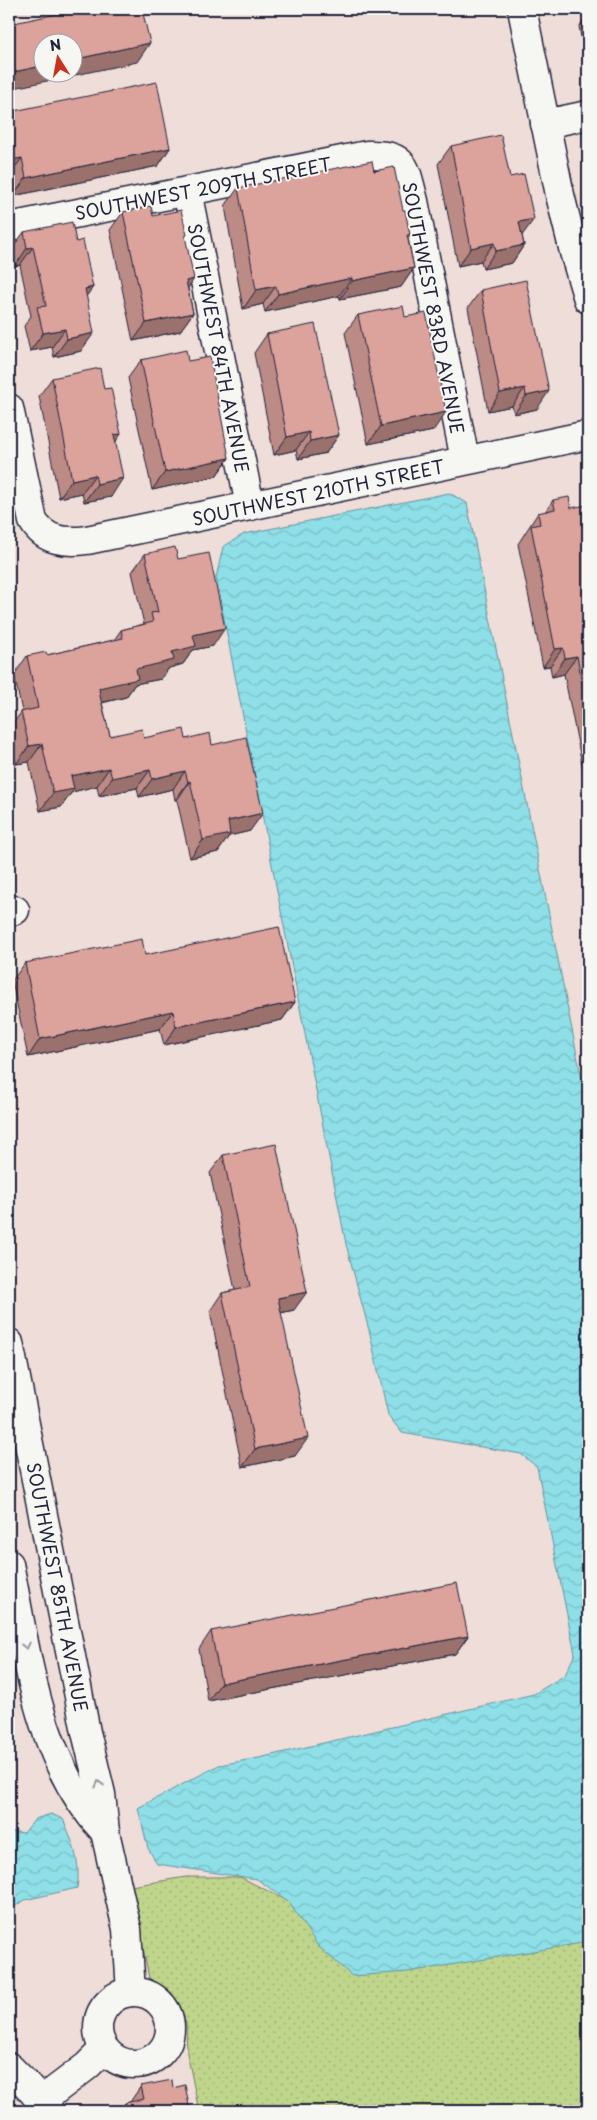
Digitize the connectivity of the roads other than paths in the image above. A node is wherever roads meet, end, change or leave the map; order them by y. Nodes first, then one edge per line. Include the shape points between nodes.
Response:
1 (522, 9) edge
2 (588, 115) edge
3 (545, 124) junction
4 (397, 158) joint
5 (187, 191) junction
6 (9, 227) edge
7 (588, 299) edge
8 (9, 408) edge
9 (588, 436) edge
10 (13, 452) edge
11 (466, 460) junction
12 (250, 506) junction
13 (9, 1343) edge
14 (9, 1564) edge
15 (105, 1832) junction
16 (131, 1992) junction
17 (104, 2049) junction
18 (9, 2066) edge
19 (45, 2106) edge

1 - 3 street
2 - 3 street
3 - 7 street via 572,245
4 - 5 street, SOUTHWEST 209TH STREET via 368,155
4 - 11 street, SOUTHWEST 83RD AVENUE via 410,181
5 - 6 street, SOUTHWEST 209TH STREET
5 - 12 street, SOUTHWEST 84TH AVENUE
8 - 10 street
9 - 11 street, SOUTHWEST 210TH STREET
10 - 12 street, SOUTHWEST 210TH STREET via 30,514 38,528 48,536 63,540 87,540
11 - 12 street, SOUTHWEST 210TH STREET
15 -> 13 street, SOUTHWEST 85TH AVENUE via 101,1794
14 -> 15 street, SOUTHWEST 85TH AVENUE via 47,1735 76,1794
15 - 16 street, SOUTHWEST 85TH AVENUE via 127,1929
16 - 17 street via 113,1998 101,2013 98,2031
16 - 17 street via 152,1997 160,2004 166,2013 169,2034 166,2044 152,2059 131,2064 116,2059
17 - 19 street
18 - 19 street

